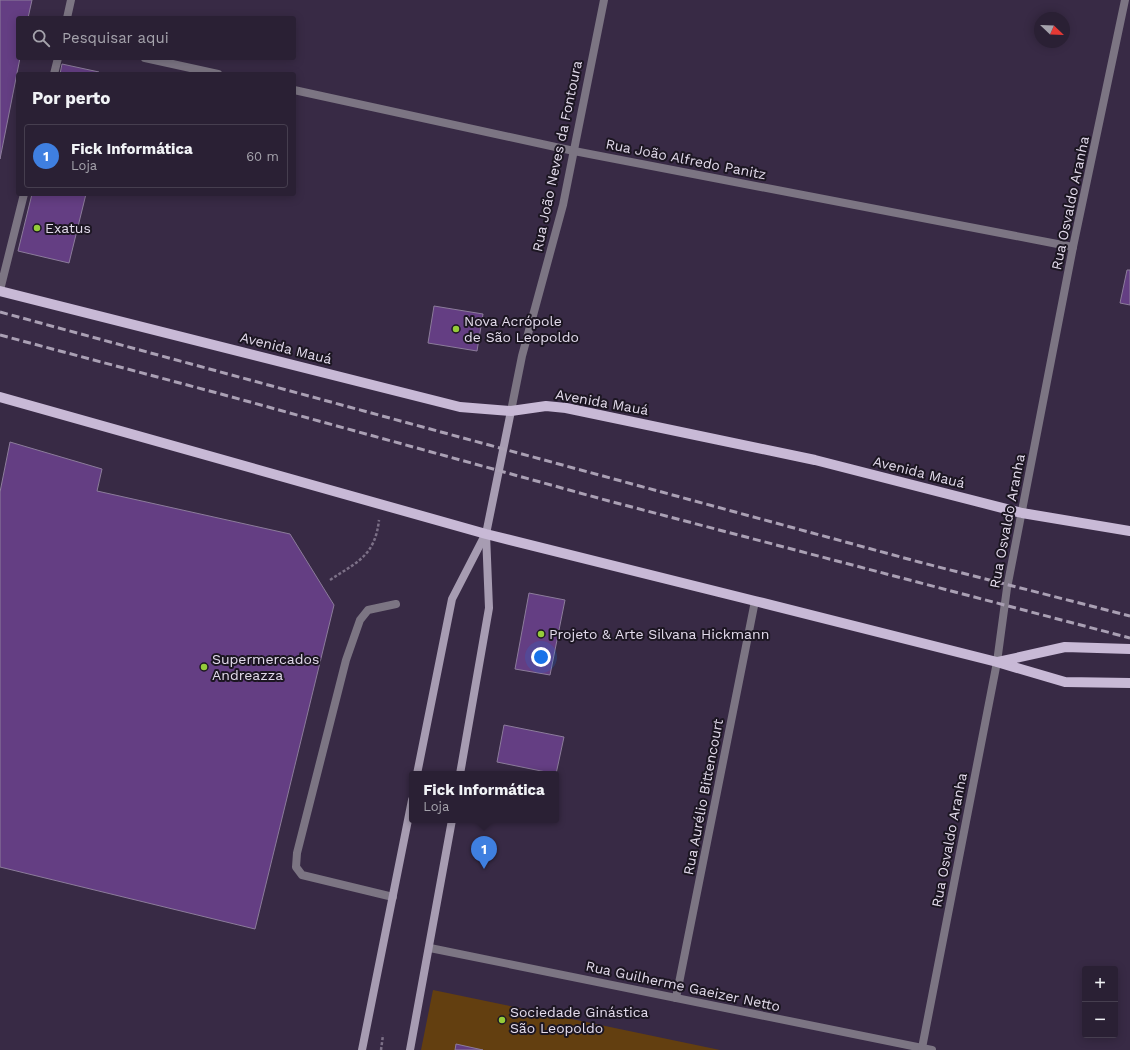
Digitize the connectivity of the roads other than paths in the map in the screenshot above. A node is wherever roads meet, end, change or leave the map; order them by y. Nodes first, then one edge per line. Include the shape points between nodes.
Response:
1 (71, 0) edge
2 (604, 0) edge
3 (1125, 0) edge
4 (67, 16) edge
5 (58, 60) edge
6 (154, 60) edge
7 (54, 72) edge
8 (209, 72) edge
9 (296, 90) edge
10 (574, 151) junction
11 (24, 196) edge
12 (1073, 247) junction
13 (0, 290) edge
14 (0, 397) edge
15 (511, 411) junction
16 (1022, 513) junction
17 (1130, 531) edge
18 (486, 534) junction
19 (755, 601) junction
20 (396, 604) dead end
21 (1130, 649) edge
22 (996, 662) junction
23 (1130, 683) edge
24 (418, 771) edge
25 (461, 771) edge
26 (409, 815) edge
27 (451, 823) edge
28 (393, 897) junction
29 (430, 948) junction
30 (676, 998) junction
31 (922, 1048) junction
32 (362, 1050) edge
33 (410, 1050) edge
34 (932, 1050) edge

1 - 4 street
2 - 10 street, Rua João Neves da Fontoura
3 - 12 street, Rua Osvaldo Aranha
5 - 7 street
6 - 8 street
9 - 10 street, Rua João Alfredo Panitz
10 - 12 street, Rua João Alfredo Panitz
10 - 15 street, Rua João Neves da Fontoura via 563,204 522,356
11 - 13 street
12 - 16 street, Rua Osvaldo Aranha
13 - 15 main road, Avenida Mauá via 460,407
14 - 18 main road
15 - 16 main road, Avenida Mauá via 546,406 566,408 815,460
15 - 18 main road
16 - 17 main road, Avenida Mauá
16 - 22 street, Rua Osvaldo Aranha
18 - 19 main road
18 - 24 main road via 452,598
18 - 25 main road via 489,608
19 - 22 main road
19 - 30 street, Rua Aurélio Bittencourt
20 - 28 street via 368,610 360,620 340,684 297,853 296,867 302,875
21 - 22 main road via 1065,647
22 - 23 main road via 1065,682
22 - 31 street, Rua Osvaldo Aranha
26 - 28 main road
27 - 29 main road
28 - 32 main road
29 - 30 street, Rua Guilherme Gaeizer Netto
29 - 33 main road
30 - 31 street, Rua Guilherme Gaeizer Netto
31 - 34 street, Rua Guilherme Gaeizer Netto

